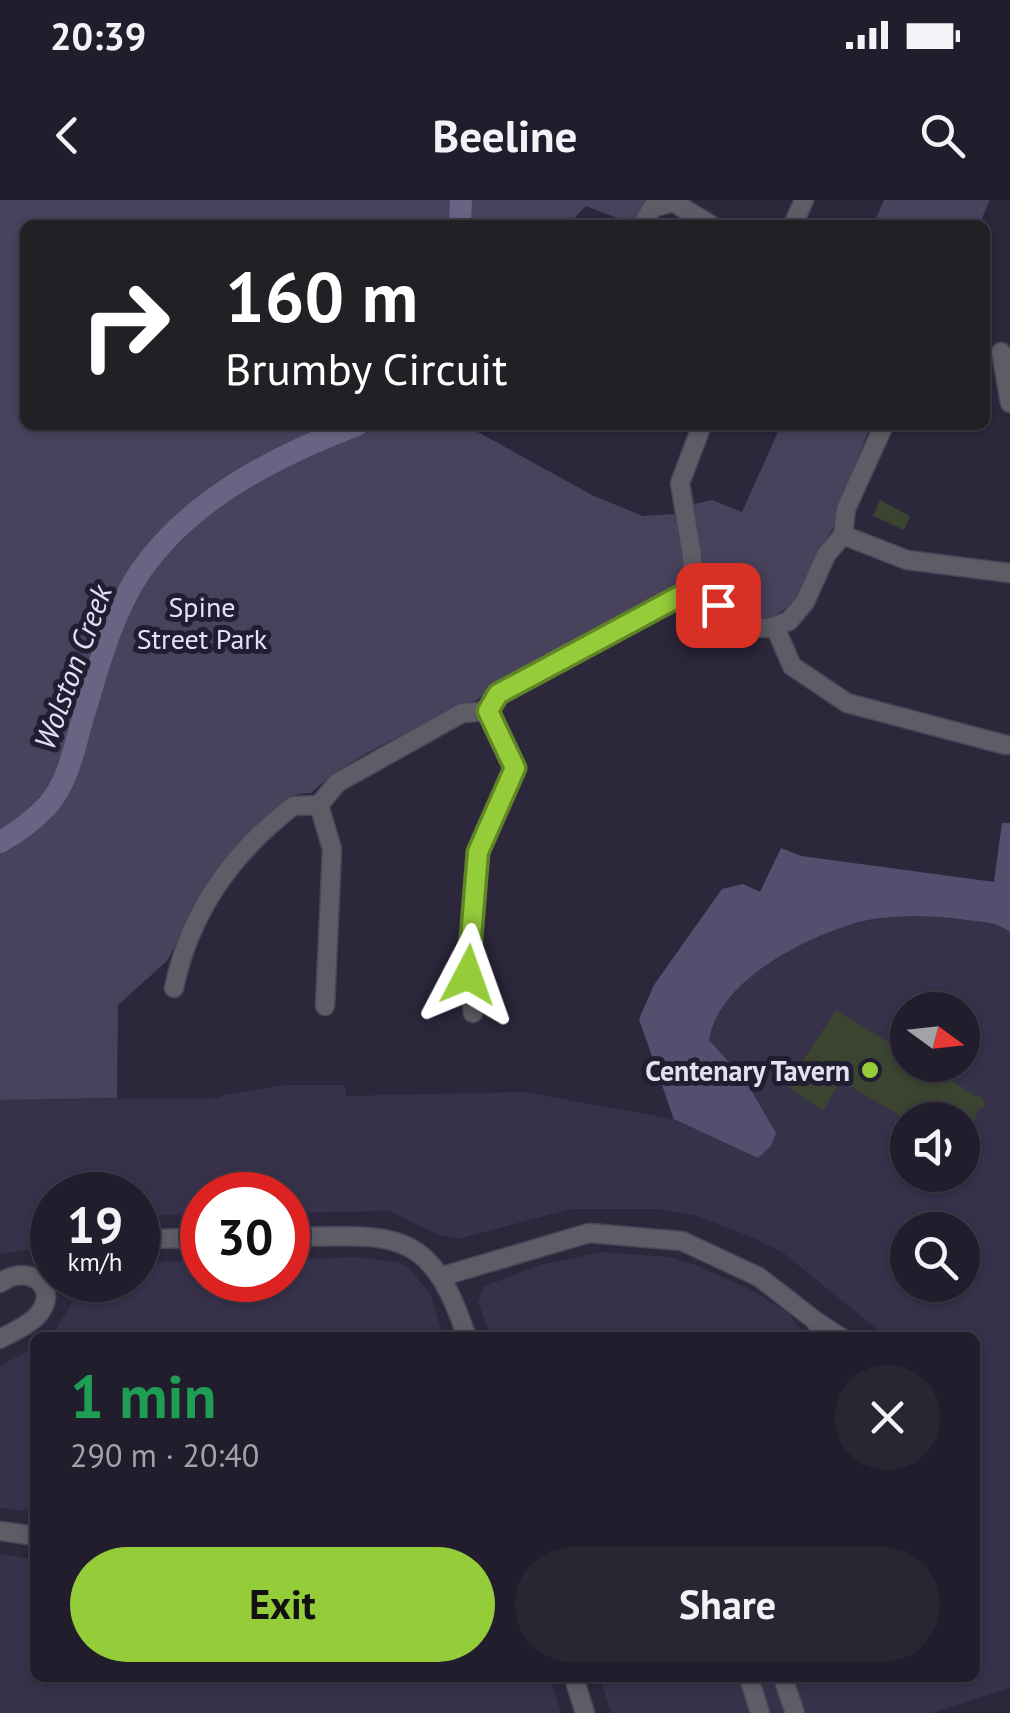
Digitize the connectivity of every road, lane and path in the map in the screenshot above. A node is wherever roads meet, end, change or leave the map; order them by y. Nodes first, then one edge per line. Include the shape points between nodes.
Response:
1 (645, 220) edge
2 (703, 220) edge
3 (999, 351) edge
4 (1010, 403) edge
5 (700, 430) edge
6 (882, 430) edge
7 (843, 535) junction
8 (1010, 573) edge
9 (694, 594) junction
10 (776, 627) junction
11 (488, 711) junction
12 (1009, 746) edge
13 (319, 805) junction
14 (174, 988) dead end
15 (324, 1006) dead end
16 (474, 1013) dead end
17 (310, 1237) edge
18 (30, 1274) edge
19 (442, 1276) junction
20 (0, 1283) edge
21 (45, 1302) edge
22 (818, 1330) edge
23 (465, 1332) edge
24 (0, 1339) edge
25 (0, 1531) edge
26 (30, 1535) edge
27 (575, 1682) edge
28 (750, 1682) edge
29 (784, 1682) edge
30 (585, 1713) edge
31 (760, 1713) edge
32 (795, 1713) edge

1 - 2 street via 652,208 673,202
3 - 4 street
5 - 9 street via 680,482
6 - 7 street via 846,509
7 - 8 street via 907,560
7 - 10 street via 798,613
9 - 10 street via 746,626
9 - 11 street via 668,601 498,694
10 - 12 street via 792,666 847,702
11 - 13 street via 462,714 338,782
11 - 16 street via 515,768 478,852 468,961
13 - 14 street via 292,806 236,858 188,933
13 - 15 street via 332,848
17 - 19 street via 402,1242
18 - 20 street
19 - 22 street via 589,1233 682,1241 759,1277
19 - 23 street
21 - 24 street via 38,1316
25 - 26 street
27 - 30 street
28 - 31 street
29 - 32 street

